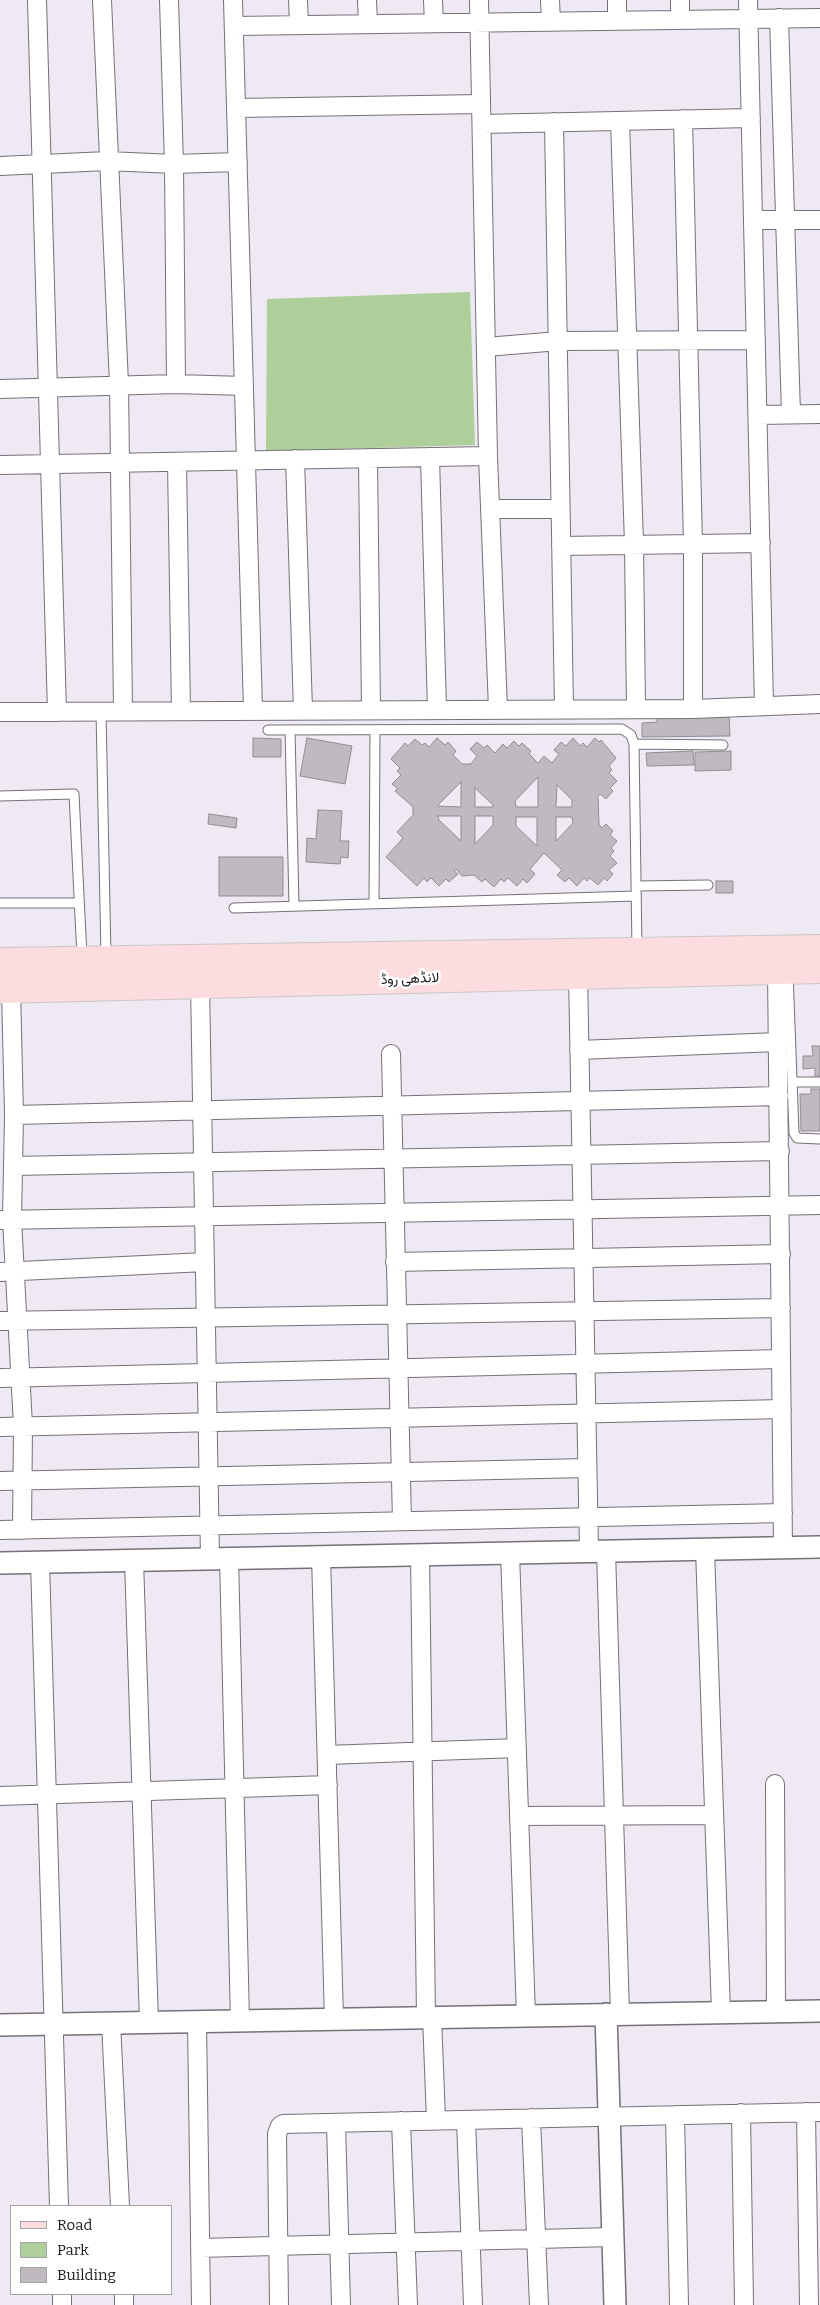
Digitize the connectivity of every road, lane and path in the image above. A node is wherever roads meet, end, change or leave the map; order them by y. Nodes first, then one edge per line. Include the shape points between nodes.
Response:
1 (37, 0) edge
2 (102, 0) edge
3 (170, 0) edge
4 (233, 0) edge
5 (298, 0) edge
6 (367, 0) edge
7 (433, 0) edge
8 (479, 0) edge
9 (550, 0) edge
10 (617, 0) edge
11 (680, 0) edge
12 (748, 0) edge
13 (749, 18) junction
14 (779, 18) junction
15 (820, 18) edge
16 (617, 20) junction
17 (680, 20) junction
18 (551, 22) junction
19 (434, 23) junction
20 (480, 23) junction
21 (368, 24) junction
22 (299, 25) junction
23 (234, 26) junction
24 (481, 104) junction
25 (236, 108) junction
26 (751, 118) junction
27 (684, 119) junction
28 (620, 121) junction
29 (554, 122) junction
30 (482, 124) junction
31 (107, 161) junction
32 (238, 162) junction
33 (42, 163) junction
34 (174, 164) junction
35 (0, 166) edge
36 (753, 220) junction
37 (786, 220) junction
38 (820, 220) edge
39 (756, 340) junction
40 (627, 341) junction
41 (687, 341) junction
42 (559, 342) junction
43 (486, 347) junction
44 (119, 384) junction
45 (176, 384) junction
46 (244, 386) junction
47 (46, 387) junction
48 (0, 389) edge
49 (791, 414) junction
50 (820, 414) edge
51 (758, 415) junction
52 (488, 456) junction
53 (430, 457) junction
54 (368, 458) junction
55 (295, 459) junction
56 (246, 460) junction
57 (178, 462) junction
58 (120, 463) junction
59 (50, 464) junction
60 (0, 465) edge
61 (490, 509) junction
62 (560, 509) junction
63 (761, 543) junction
64 (634, 544) junction
65 (693, 544) junction
66 (561, 546) junction
67 (820, 704) edge
68 (764, 706) junction
69 (693, 708) junction
70 (498, 709) junction
71 (564, 709) junction
72 (636, 709) junction
73 (253, 710) junction
74 (303, 710) junction
75 (372, 710) junction
76 (437, 710) junction
77 (123, 711) junction
78 (182, 711) junction
79 (0, 712) edge
80 (57, 712) junction
81 (101, 712) junction
82 (268, 730) dead end
83 (290, 730) junction
84 (375, 730) junction
85 (634, 744) junction
86 (723, 745) dead end
87 (0, 796) edge
88 (708, 885) dead end
89 (636, 886) junction
90 (636, 896) junction
91 (0, 903) edge
92 (79, 903) junction
93 (374, 904) junction
94 (294, 906) junction
95 (234, 908) dead end
96 (820, 949) edge
97 (94, 960) junction
98 (0, 962) edge
99 (637, 962) junction
100 (782, 969) junction
101 (820, 969) edge
102 (578, 974) junction
103 (200, 984) junction
104 (6, 989) edge
105 (783, 1006) junction
106 (778, 1042) junction
107 (579, 1050) junction
108 (391, 1054) dead end
109 (792, 1082) junction
110 (820, 1082) edge
111 (779, 1096) junction
112 (580, 1101) junction
113 (392, 1106) junction
114 (202, 1110) junction
115 (14, 1115) junction
116 (820, 1139) edge
117 (780, 1151) junction
118 (581, 1155) junction
119 (393, 1158) junction
120 (203, 1162) junction
121 (13, 1166) junction
122 (820, 1205) edge
123 (781, 1206) junction
124 (582, 1210) junction
125 (394, 1213) junction
126 (204, 1215) junction
127 (6, 1220) edge
128 (781, 1254) junction
129 (583, 1258) junction
130 (205, 1262) junction
131 (395, 1262) junction
132 (7, 1272) edge
133 (781, 1308) junction
134 (584, 1311) junction
135 (395, 1314) junction
136 (206, 1318) junction
137 (8, 1321) edge
138 (781, 1359) junction
139 (585, 1363) junction
140 (398, 1369) junction
141 (206, 1374) junction
142 (0, 1378) edge
143 (20, 1378) junction
144 (782, 1409) junction
145 (586, 1414) junction
146 (399, 1418) junction
147 (207, 1422) junction
148 (0, 1426) edge
149 (23, 1426) junction
150 (587, 1468) junction
151 (400, 1472) junction
152 (208, 1476) junction
153 (23, 1480) junction
154 (0, 1481) edge
155 (783, 1513) junction
156 (588, 1517) junction
157 (402, 1522) junction
158 (209, 1526) junction
159 (0, 1530) edge
160 (22, 1530) junction
161 (820, 1547) edge
162 (783, 1548) junction
163 (706, 1549) junction
164 (597, 1551) junction
165 (510, 1552) junction
166 (420, 1554) junction
167 (321, 1556) junction
168 (219, 1558) junction
169 (134, 1560) junction
170 (40, 1562) junction
171 (0, 1563) edge
172 (517, 1748) junction
173 (422, 1752) junction
174 (327, 1756) junction
175 (775, 1784) dead end
176 (328, 1785) junction
177 (234, 1788) junction
178 (141, 1791) junction
179 (46, 1794) junction
180 (0, 1796) edge
181 (714, 1814) junction
182 (614, 1815) junction
183 (519, 1816) junction
184 (820, 2010) edge
185 (776, 2011) junction
186 (721, 2012) junction
187 (613, 2014) junction
188 (526, 2016) junction
189 (429, 2017) junction
190 (334, 2019) junction
191 (197, 2021) junction
192 (240, 2021) junction
193 (148, 2022) junction
194 (111, 2023) junction
195 (52, 2024) junction
196 (0, 2025) edge
197 (813, 2112) edge
198 (740, 2113) junction
199 (674, 2115) junction
200 (608, 2116) junction
201 (531, 2118) junction
202 (436, 2120) junction
203 (466, 2120) junction
204 (401, 2121) junction
205 (336, 2123) junction
206 (58, 2205) edge
207 (120, 2205) edge
208 (612, 2236) junction
209 (537, 2239) junction
210 (472, 2240) junction
211 (407, 2242) junction
212 (341, 2243) junction
213 (279, 2245) junction
214 (200, 2248) junction
215 (201, 2305) edge
216 (279, 2305) edge
217 (341, 2305) edge
218 (408, 2305) edge
219 (473, 2305) edge
220 (539, 2305) edge
221 (615, 2305) edge
222 (680, 2305) edge
223 (744, 2305) edge
224 (809, 2305) edge

1 - 33 street
2 - 31 street
3 - 34 street
4 - 23 street
5 - 22 street
6 - 21 street
7 - 19 street
8 - 20 street
9 - 18 street
10 - 16 street
11 - 17 street
12 - 13 street
13 - 14 street
13 - 17 street
13 - 26 street
14 - 15 street
14 - 37 street
16 - 17 street
16 - 18 street
18 - 20 street
19 - 20 street
19 - 21 street
20 - 24 street
21 - 22 street
22 - 23 street
23 - 25 street
24 - 25 street
24 - 30 street
25 - 32 street
26 - 27 street
26 - 36 street
27 - 28 street
27 - 41 street
28 - 29 street
28 - 40 street
29 - 30 street
29 - 42 street
30 - 43 street
31 - 33 street
31 - 34 street
31 - 44 street
32 - 34 street
32 - 46 street
33 - 35 street
33 - 47 street
34 - 45 street
36 - 37 street
36 - 39 street
37 - 38 street
37 - 49 street
39 - 41 street
39 - 51 street
40 - 41 street
40 - 42 street
40 - 64 street
41 - 65 street
42 - 43 street
42 - 62 street
43 - 52 street
44 - 45 street
44 - 47 street
44 - 58 street
45 - 46 street
46 - 56 street
47 - 48 street
47 - 59 street
49 - 50 street
49 - 51 street
51 - 63 street
52 - 53 street
52 - 61 street
53 - 54 street
53 - 76 street
54 - 55 street
54 - 75 street
55 - 56 street
55 - 74 street
56 - 57 street
56 - 73 street
57 - 58 street
57 - 78 street
58 - 59 street
58 - 77 street
59 - 60 street
59 - 80 street
61 - 62 street
61 - 70 street
62 - 66 street
63 - 65 street
63 - 68 street
64 - 65 street
64 - 66 street
64 - 72 street
65 - 69 street
66 - 71 street
67 - 68 street
68 - 69 street
69 - 72 street
70 - 71 street
70 - 76 street
71 - 72 street
73 - 74 street
73 - 78 street
74 - 75 street
75 - 76 street
77 - 78 street
77 - 81 street
79 - 80 street
80 - 81 street
81 - 97 lane
82 - 83 lane
83 - 84 lane
83 - 94 lane
84 - 85 lane via 622,729 631,735
84 - 93 lane
85 - 86 lane
85 - 89 lane
87 - 92 lane via 74,794
88 - 89 lane
89 - 90 lane
90 - 93 lane
90 - 99 lane
91 - 92 lane
92 - 97 lane
93 - 94 lane
94 - 95 lane
96 - 99 main road, لانڈھی روڈ
97 - 98 main road, لانڈھی روڈ
97 - 99 main road, لانڈھی روڈ
99 - 100 main road, لانڈھی روڈ
99 - 102 main road, لانڈھی روڈ
100 - 101 main road, لانڈھی روڈ
100 - 105 street
102 - 103 main road, لانڈھی روڈ
102 - 107 street
103 - 104 main road, لانڈھی روڈ
103 - 114 street
104 - 115 street
105 - 106 street
105 - 109 lane
106 - 107 street
106 - 111 street
107 - 112 street
108 - 113 street
109 - 110 lane
109 - 116 lane via 794,1133 797,1138
111 - 112 street
111 - 117 street
112 - 113 street
112 - 118 street
113 - 114 street
113 - 119 street
114 - 115 street
114 - 120 street
115 - 121 street
117 - 118 street
117 - 123 street
118 - 119 street
118 - 124 street
119 - 120 street
119 - 125 street
120 - 121 street
120 - 126 street
121 - 127 street
122 - 123 street
123 - 124 street
123 - 128 street
124 - 125 street
124 - 129 street
125 - 126 street
125 - 131 street
126 - 127 street
126 - 130 street
127 - 132 street
128 - 129 street
128 - 133 street
129 - 131 street
129 - 134 street
130 - 132 street
130 - 136 street
131 - 135 street
132 - 137 street
133 - 134 street
133 - 138 street
134 - 135 street
134 - 139 street
135 - 136 street
135 - 140 street
136 - 137 street
136 - 141 street
137 - 143 street
138 - 139 street
138 - 144 street
139 - 140 street
139 - 145 street
140 - 141 street
140 - 146 street
141 - 143 street
141 - 147 street
142 - 143 street
143 - 149 street
144 - 145 street
144 - 155 street
145 - 146 street
145 - 150 street
146 - 147 street
146 - 151 street
147 - 149 street
147 - 152 street
148 - 149 street
149 - 153 street
150 - 151 street
150 - 156 street
151 - 152 street
151 - 157 street
152 - 153 street
152 - 158 street
153 - 154 street
153 - 160 street
155 - 156 street
155 - 162 street
156 - 157 street
156 - 164 street
157 - 158 street
158 - 160 street
158 - 168 street
159 - 160 street
161 - 162 street
162 - 163 street
163 - 164 street
163 - 181 street
164 - 165 street
164 - 182 street
165 - 166 street
165 - 172 street
166 - 167 street
166 - 173 street
167 - 168 street
167 - 174 street
168 - 169 street
168 - 177 street
169 - 170 street
169 - 178 street
170 - 171 street
170 - 179 street
172 - 173 street
172 - 183 street
173 - 174 street
173 - 189 street
174 - 176 street
175 - 185 street
176 - 177 street
176 - 190 street
177 - 178 street
177 - 192 street
178 - 179 street
178 - 193 street
179 - 180 street
179 - 195 street
181 - 182 street
181 - 186 street
182 - 183 street
182 - 187 street
183 - 188 street
184 - 185 street
185 - 186 street
186 - 187 street
187 - 188 street
187 - 200 street
188 - 189 street
189 - 190 street
189 - 202 street
190 - 192 street
191 - 192 street
191 - 193 street
191 - 214 street
193 - 194 street
194 - 195 street
194 - 207 street
195 - 196 street
195 - 206 street
197 - 198 street
197 - 224 street
198 - 199 street
198 - 223 street
199 - 200 street
199 - 222 street
200 - 201 street
200 - 208 street
201 - 203 street
201 - 209 street
202 - 203 street
202 - 204 street
203 - 210 street
204 - 205 street
204 - 211 street
205 - 212 street
205 - 213 street via 283,2124 278,2129
208 - 209 street
208 - 221 street
209 - 210 street
209 - 220 street
210 - 211 street
210 - 219 street
211 - 212 street
211 - 218 street
212 - 213 street
212 - 217 street
213 - 214 street
213 - 216 street
214 - 215 street

